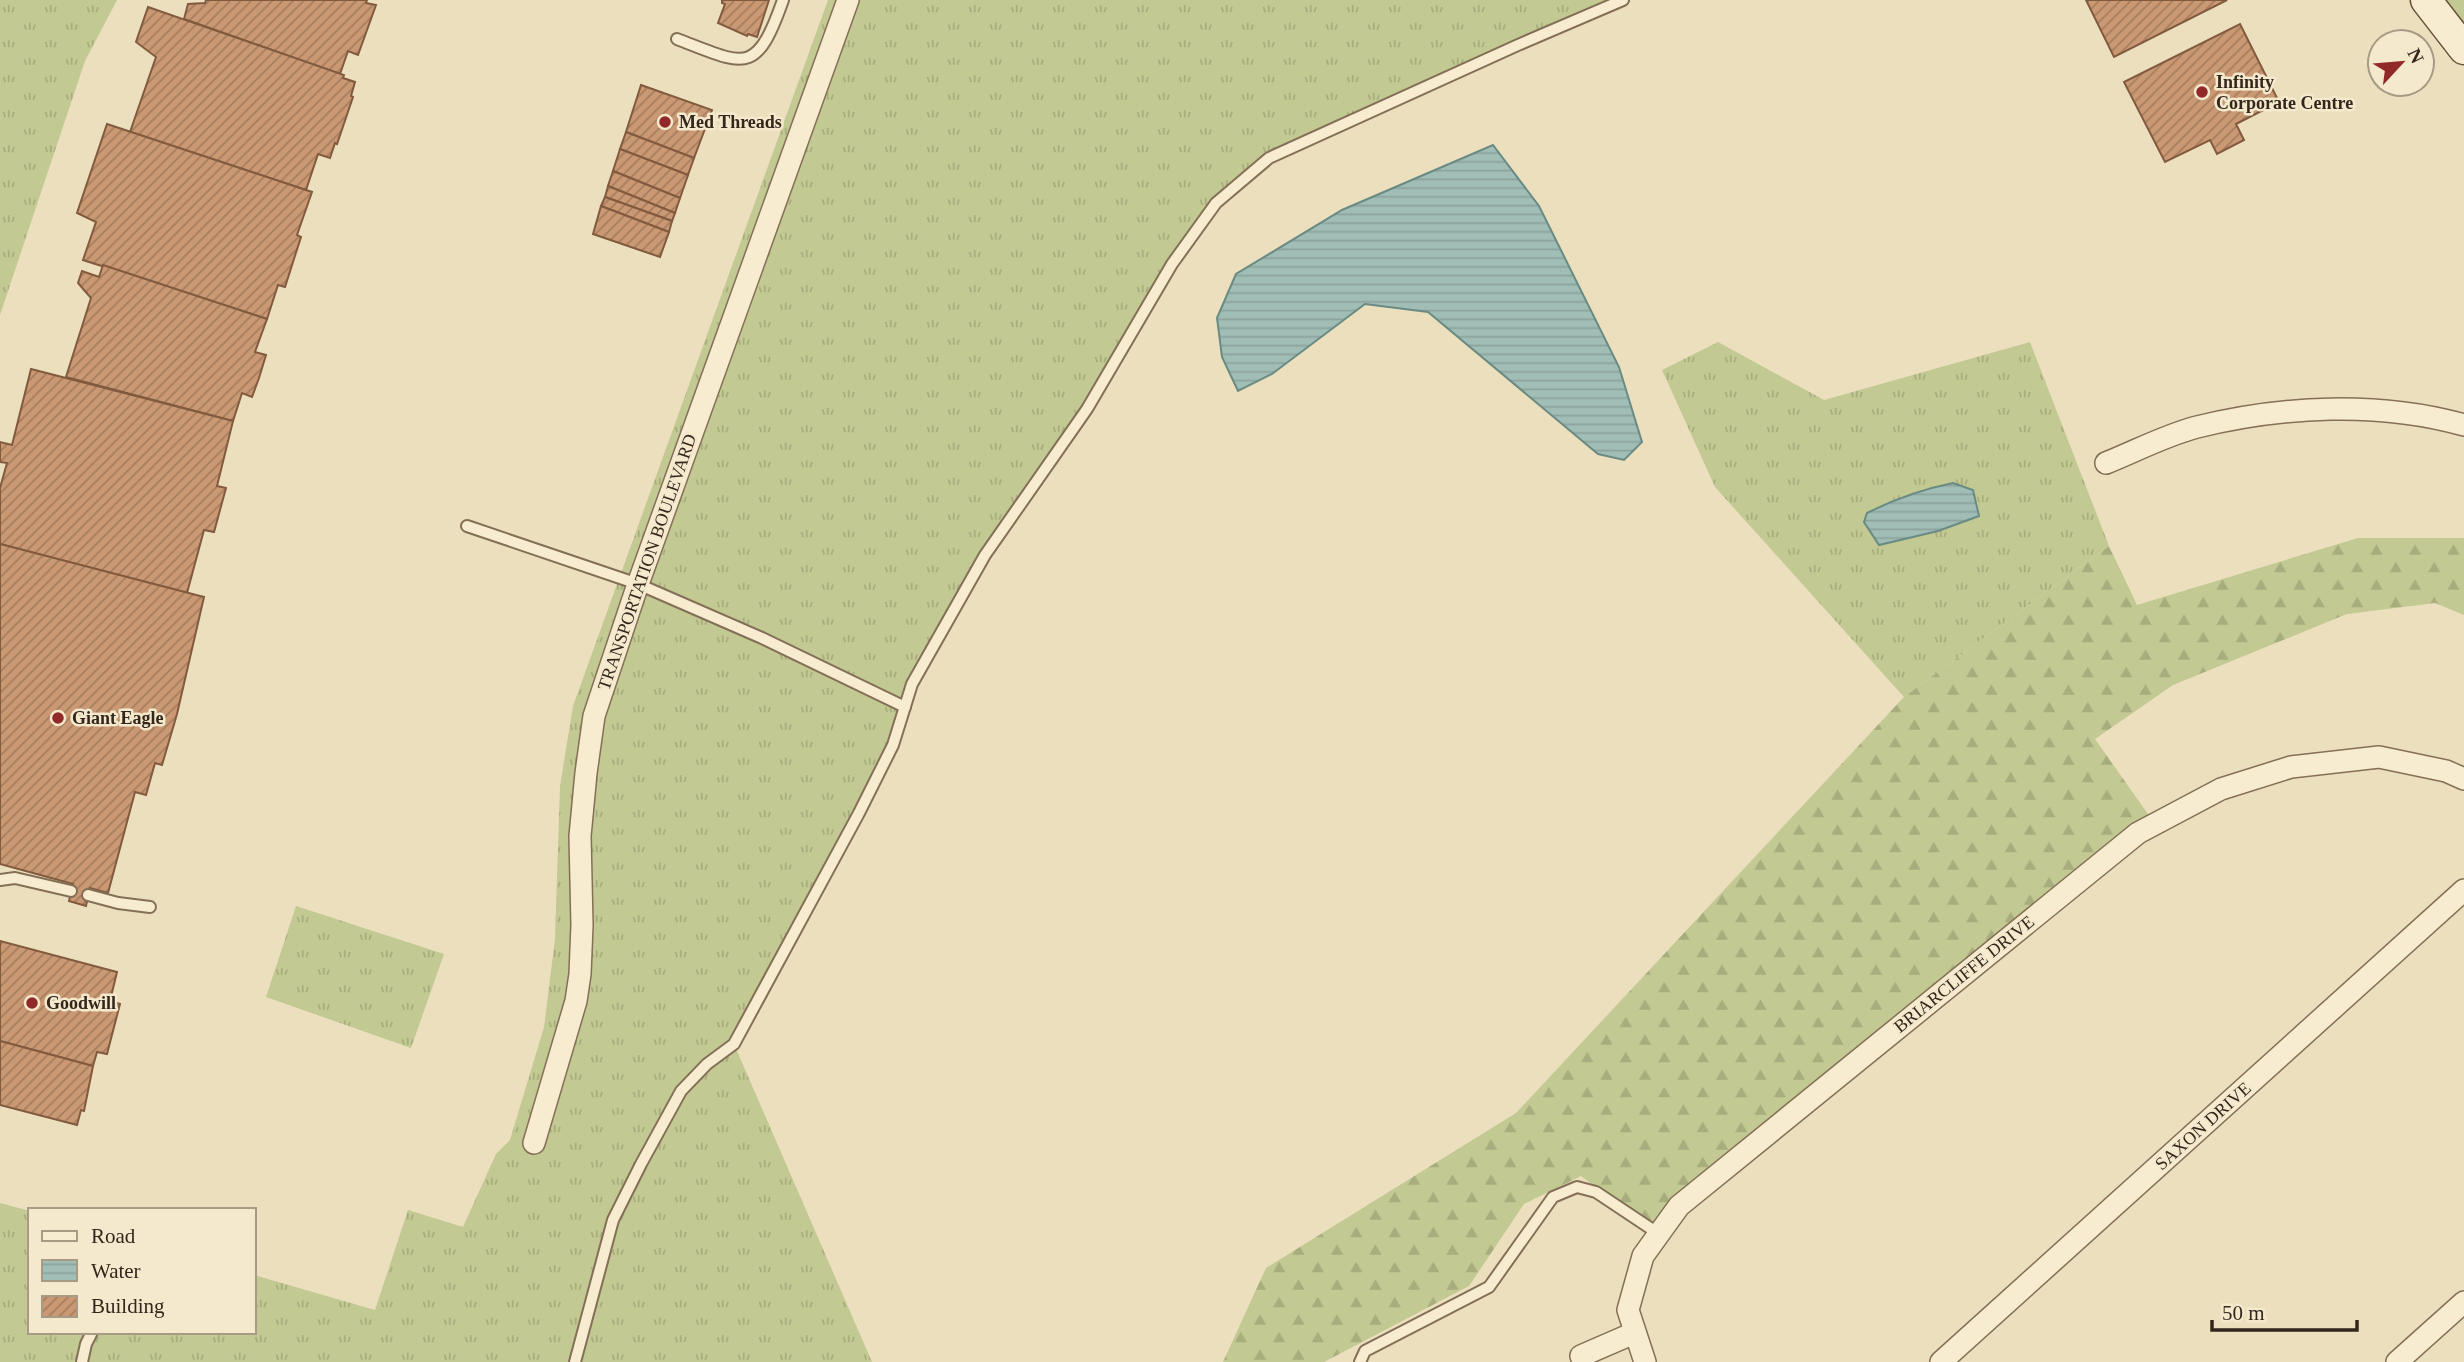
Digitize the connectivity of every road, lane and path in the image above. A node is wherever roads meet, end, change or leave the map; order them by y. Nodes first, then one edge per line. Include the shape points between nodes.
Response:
1 (783, 0) edge
2 (848, 0) edge
3 (1623, 0) edge
4 (2426, 0) edge
5 (677, 39) dead end
6 (2464, 49) edge
7 (2464, 425) edge
8 (2106, 463) dead end
9 (467, 526) dead end
10 (638, 584) junction
11 (905, 707) junction
12 (2464, 779) edge
13 (0, 880) edge
14 (2464, 890) edge
15 (71, 891) dead end
16 (88, 895) dead end
17 (150, 907) dead end
18 (534, 1143) dead end
19 (1659, 1234) junction
20 (2464, 1302) edge
21 (1634, 1333) junction
22 (90, 1334) edge
23 (1581, 1356) dead end
24 (82, 1362) edge
25 (575, 1362) edge
26 (1360, 1362) edge
27 (1645, 1362) edge
28 (1941, 1362) edge
29 (2397, 1362) edge

1 - 5 lane via 766,43 746,59 731,60
2 - 10 street, TRANSPORTATION BOULEVARD
3 - 11 lane via 1269,158 1216,203 1172,264 1087,409 985,555 912,684
4 - 6 street
7 - 8 street via 2436,417 2357,409 2285,412 2195,428
9 - 10 lane
10 - 11 lane
10 - 18 street, TRANSPORTATION BOULEVARD via 594,716 580,836 580,974
11 - 25 lane via 893,745 859,813 734,1044 707,1063 681,1091 641,1164 613,1220
12 - 19 street, BRIARCLIFFE DRIVE via 2379,757 2291,768 2221,789 2137,833 1679,1206
13 - 15 lane via 15,878
14 - 28 street, SAXON DRIVE
16 - 17 lane
19 - 21 street, BRIARCLIFFE DRIVE via 1643,1256 1628,1310
19 - 26 lane via 1596,1192 1577,1187 1553,1196 1489,1287 1365,1352
20 - 29 street
21 - 23 street
21 - 27 street, BRIARCLIFFE DRIVE
22 - 24 lane

